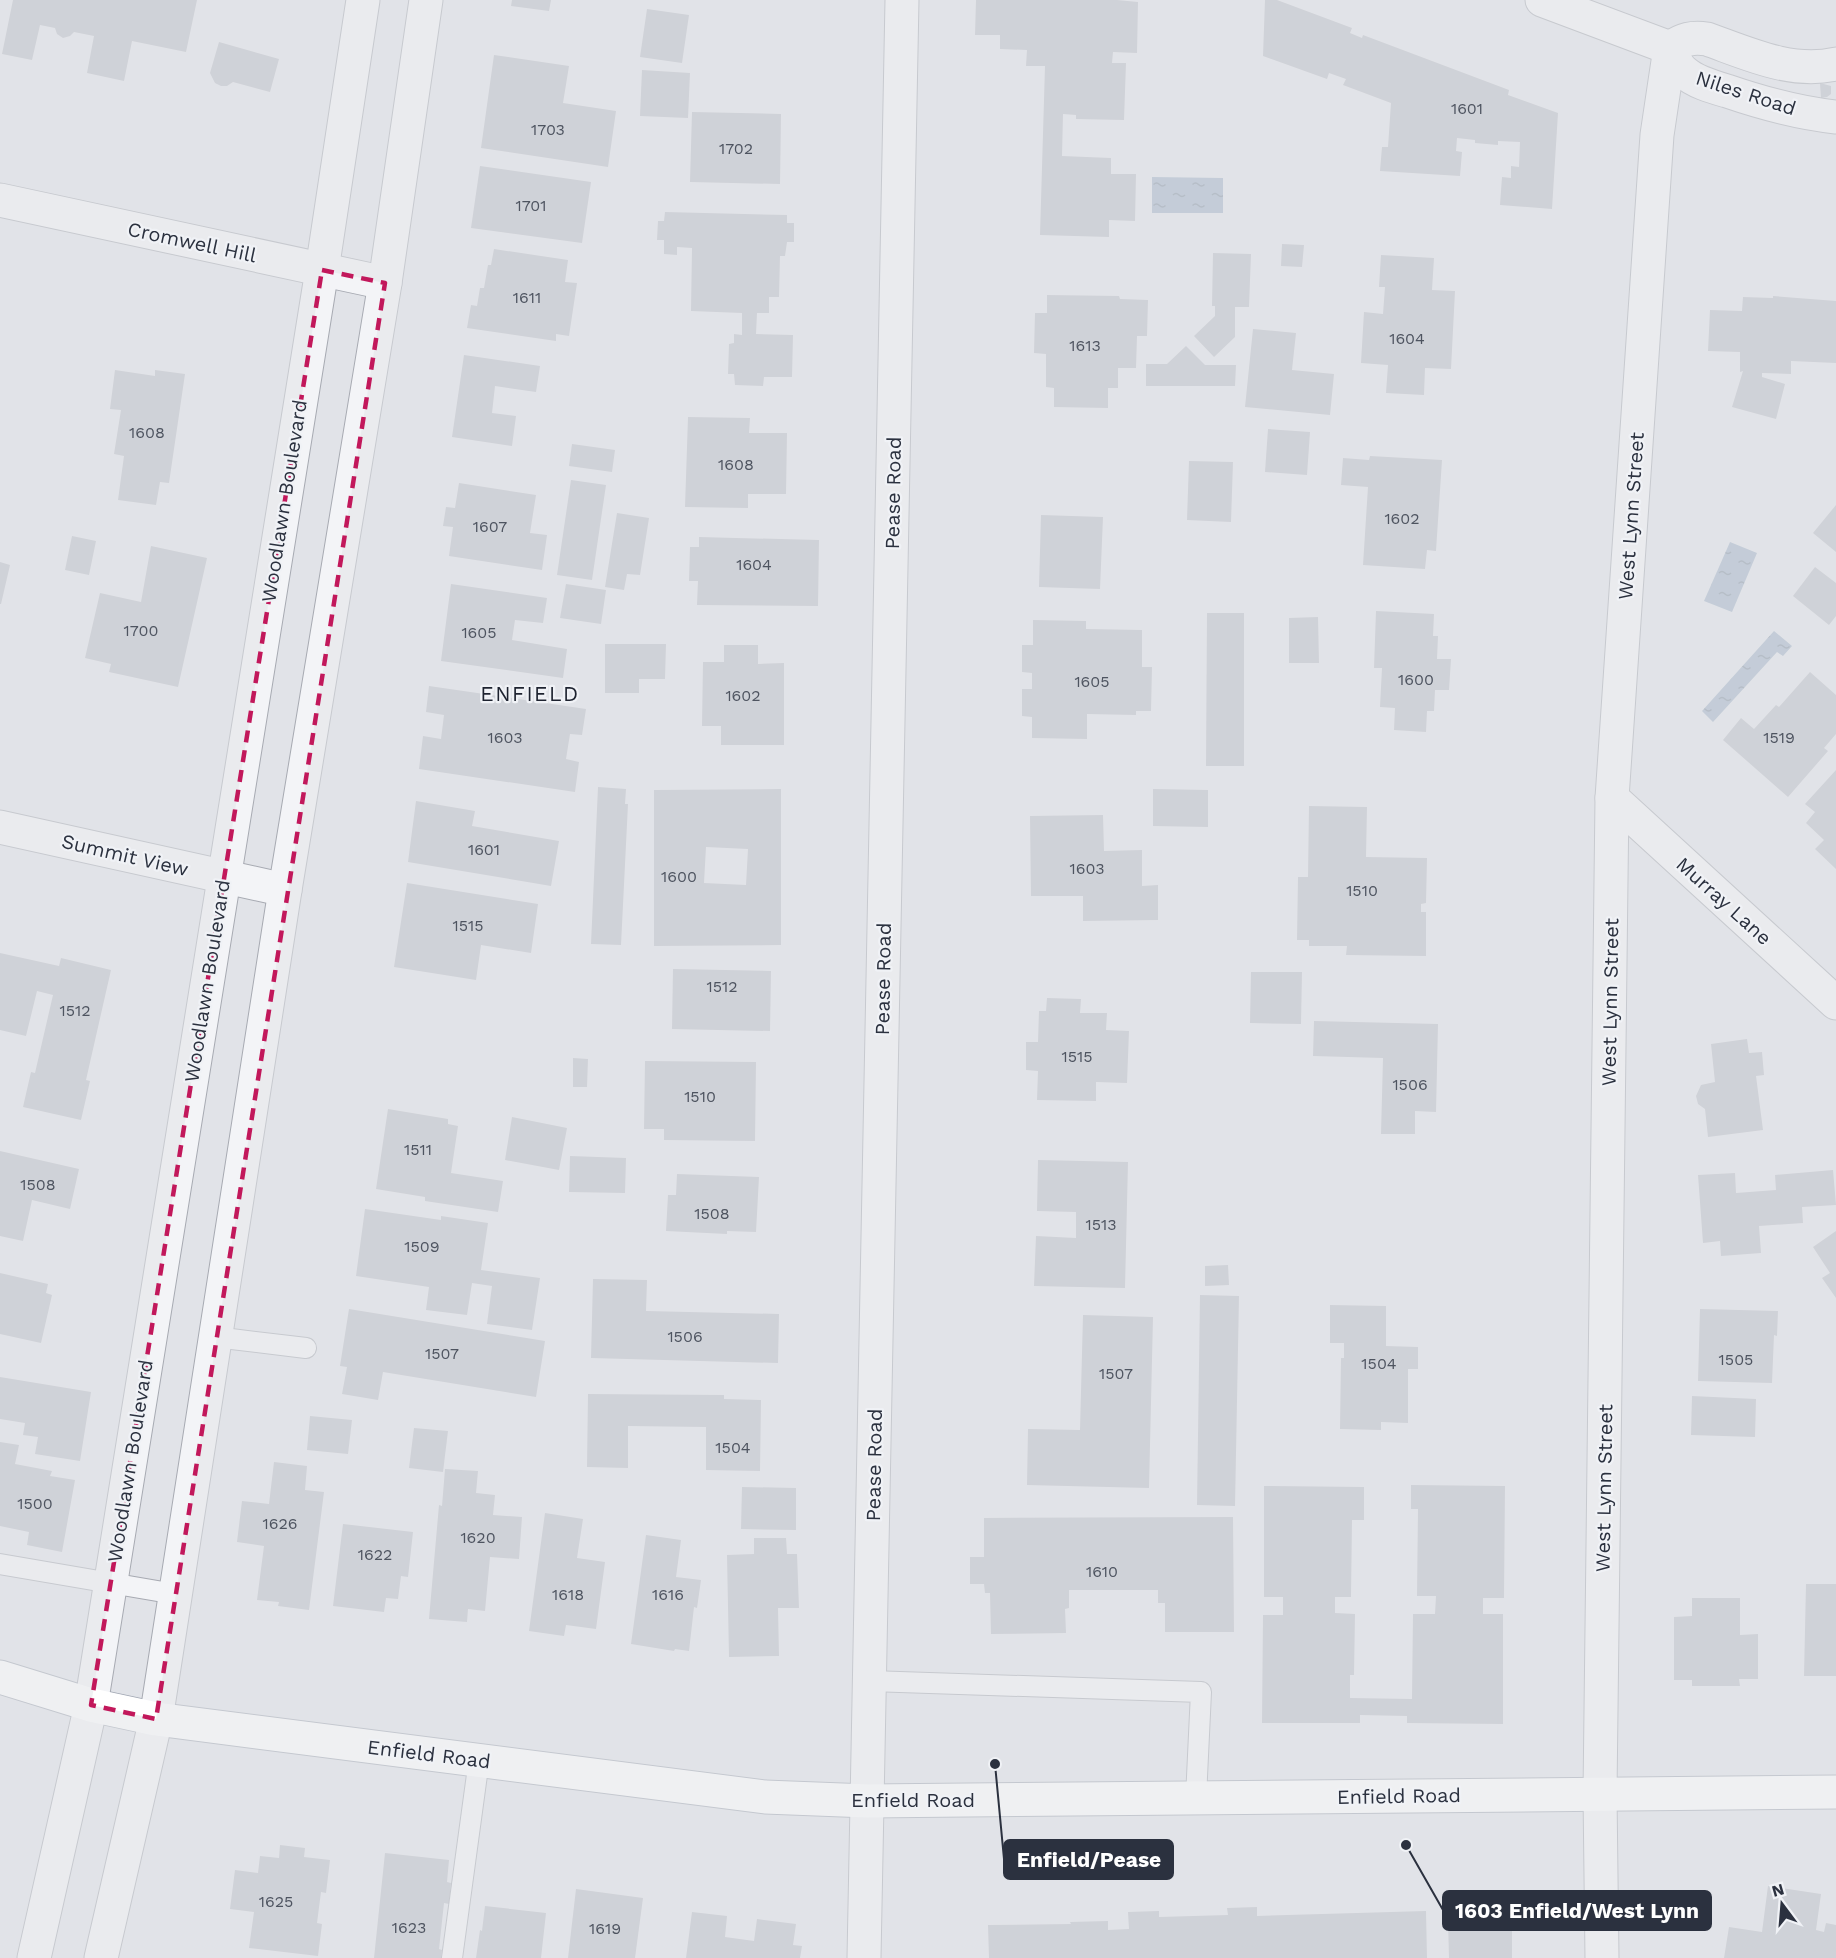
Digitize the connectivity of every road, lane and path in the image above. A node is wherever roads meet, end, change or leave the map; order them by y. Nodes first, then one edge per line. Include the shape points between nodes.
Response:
1 (363, 0) edge
2 (426, 0) edge
3 (902, 0) edge
4 (1542, 0) edge
5 (1670, 48) junction
6 (1836, 64) edge
7 (1836, 117) edge
8 (0, 200) edge
9 (322, 270) junction
10 (385, 283) junction
11 (1612, 798) junction
12 (0, 827) edge
13 (223, 877) junction
14 (285, 890) junction
15 (1836, 1003) edge
16 (215, 1337) junction
17 (306, 1348) dead end
18 (0, 1564) edge
19 (111, 1584) junction
20 (175, 1594) junction
21 (0, 1677) edge
22 (870, 1681) junction
23 (91, 1705) junction
24 (156, 1719) junction
25 (479, 1760) junction
26 (1836, 1792) edge
27 (1600, 1794) junction
28 (1196, 1798) junction
29 (868, 1801) junction
30 (34, 1958) edge
31 (101, 1958) edge
32 (452, 1958) edge
33 (864, 1958) edge
34 (1602, 1958) edge

1 - 9 street, Woodlawn Boulevard
2 - 10 street
3 - 22 street, Pease Road
4 - 5 street
5 - 6 street, Niles Road via 1682,40 1707,39 1785,65
5 - 7 street, Niles Road via 1684,73 1699,81 1752,100
5 - 11 street, West Lynn Street via 1657,135
8 - 9 street, Cromwell Hill
9 - 10 street, Cromwell Hill
9 - 13 street, Woodlawn Boulevard
10 - 14 street
11 - 15 street, Murray Lane
11 - 27 street, West Lynn Street
12 - 13 street, Summit View
13 - 14 street, Summit View
13 - 19 street, Woodlawn Boulevard
14 - 16 street
16 - 17 lane
16 - 20 street
18 - 19 lane
19 - 20 lane
19 - 23 street, Woodlawn Boulevard
20 - 24 street
21 - 23 main road, Enfield Road
22 - 28 lane via 1201,1692
22 - 29 street, Pease Road
23 - 24 main road, Enfield Road
23 - 30 street, Woodlawn Boulevard
24 - 25 main road, Enfield Road
24 - 31 street
25 - 29 main road, Enfield Road via 765,1797
25 - 32 lane
26 - 27 main road, Enfield Road
27 - 28 main road, Enfield Road
27 - 34 street, West Lynn Street
28 - 29 main road, Enfield Road
29 - 33 street, Pease Road

